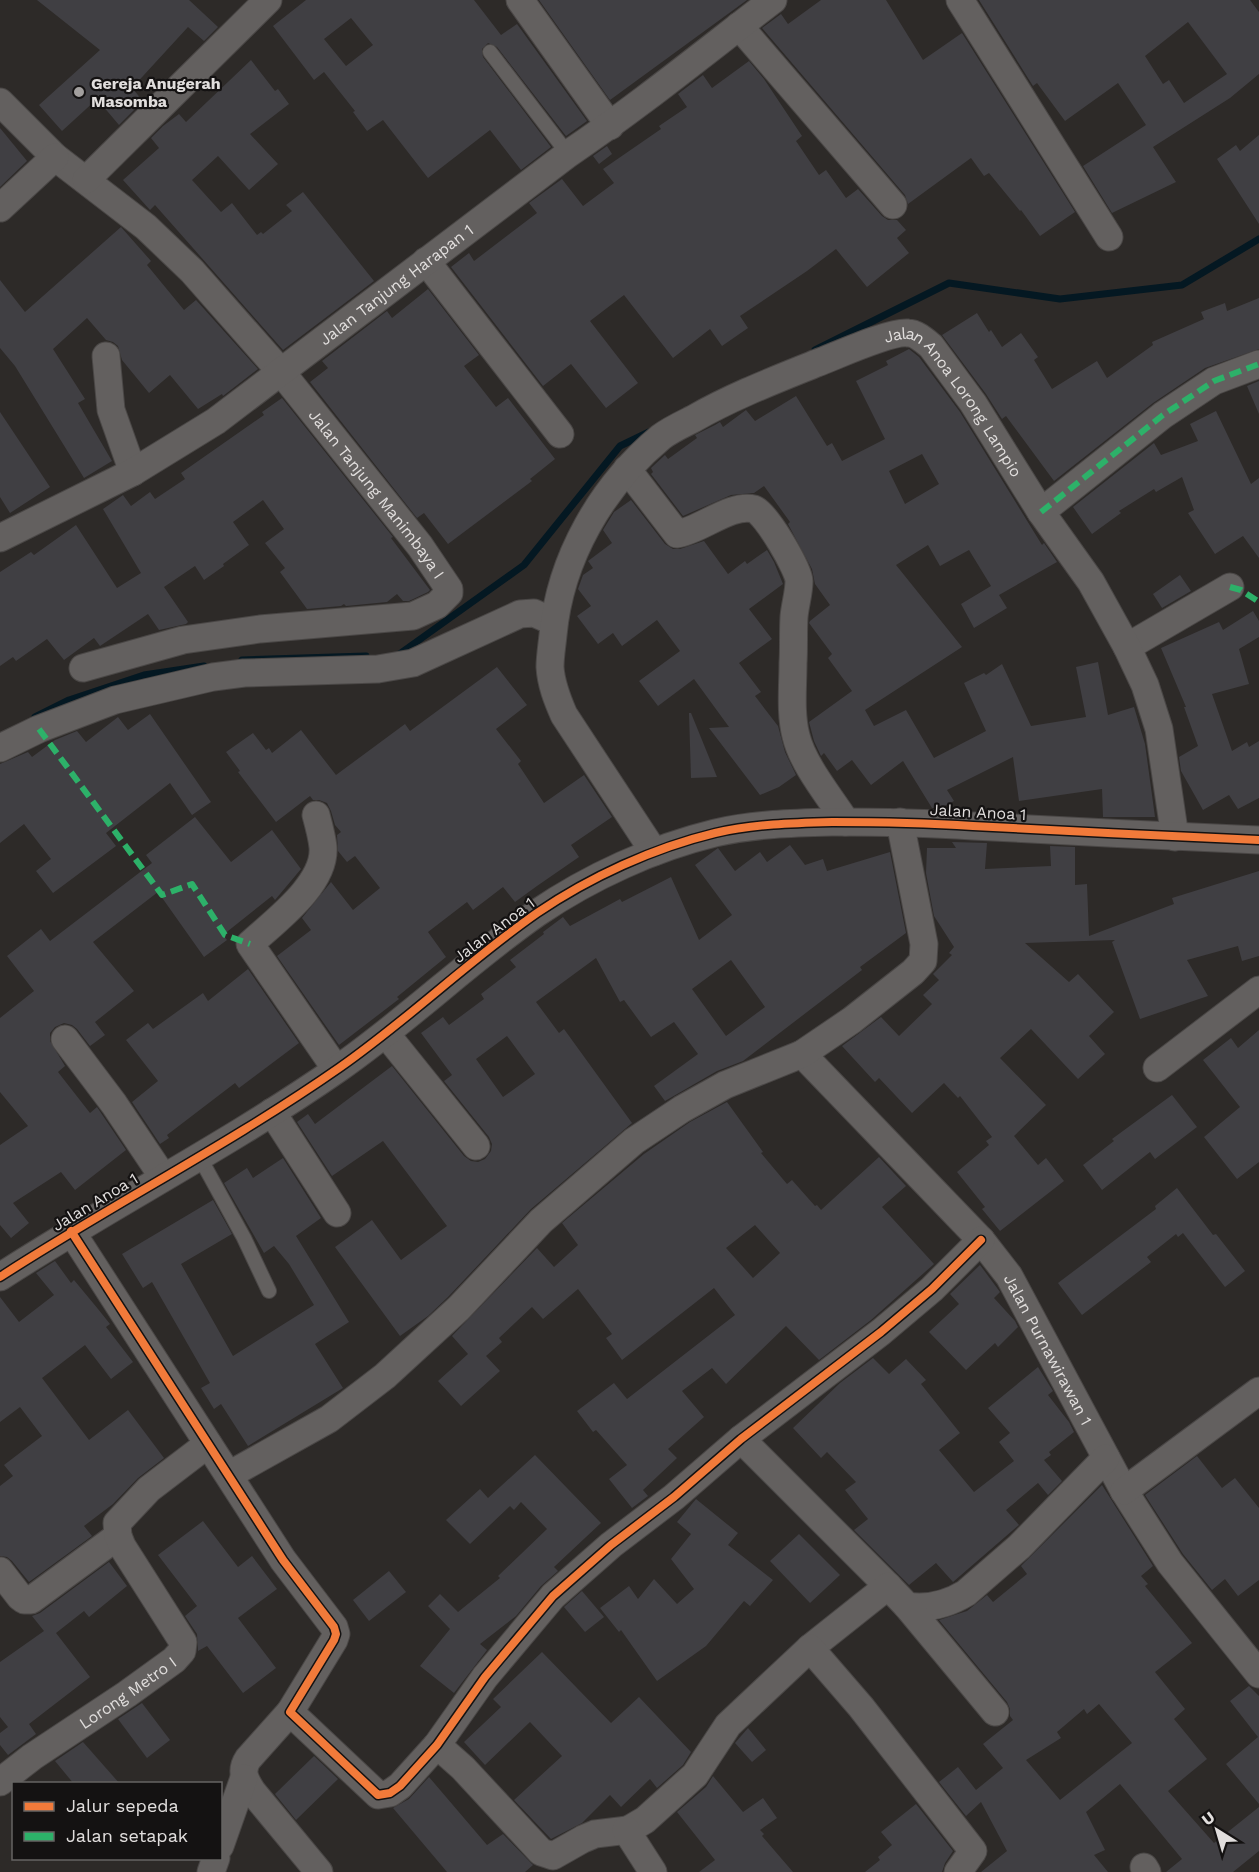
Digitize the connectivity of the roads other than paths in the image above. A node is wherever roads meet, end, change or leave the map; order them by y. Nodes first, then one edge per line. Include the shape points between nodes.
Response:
1 (268, 0) edge
2 (520, 0) edge
3 (773, 0) edge
4 (960, 0) edge
5 (739, 26) junction
6 (490, 52) dead end
7 (0, 102) edge
8 (610, 126) junction
9 (568, 154) junction
10 (55, 157) junction
11 (86, 180) junction
12 (893, 205) dead end
13 (0, 208) edge
14 (1109, 237) dead end
15 (426, 261) junction
16 (106, 356) dead end
17 (1259, 364) edge
18 (282, 373) junction
19 (560, 434) dead end
20 (627, 470) junction
21 (134, 472) junction
22 (1041, 512) junction
23 (0, 538) edge
24 (1230, 587) dead end
25 (555, 622) junction
26 (1127, 647) junction
27 (83, 668) dead end
28 (0, 748) edge
29 (316, 815) dead end
30 (846, 822) junction
31 (900, 822) junction
32 (1174, 837) junction
33 (1259, 840) edge
34 (654, 852) junction
35 (1259, 990) edge
36 (386, 1034) junction
37 (65, 1039) dead end
38 (802, 1054) junction
39 (1157, 1068) dead end
40 (336, 1070) junction
41 (272, 1112) junction
42 (476, 1146) dead end
43 (199, 1156) junction
44 (163, 1177) junction
45 (337, 1213) dead end
46 (71, 1231) junction
47 (981, 1240) junction
48 (0, 1277) edge
49 (269, 1291) dead end
50 (1259, 1391) edge
51 (741, 1439) junction
52 (208, 1444) junction
53 (1106, 1458) junction
54 (229, 1475) junction
55 (1124, 1491) junction
56 (118, 1536) junction
57 (0, 1571) edge
58 (888, 1587) junction
59 (907, 1606) junction
60 (810, 1648) junction
61 (1259, 1674) edge
62 (290, 1712) junction
63 (995, 1712) dead end
64 (437, 1745) junction
65 (244, 1778) junction
66 (0, 1782) edge
67 (626, 1830) junction
68 (222, 1839) edge
69 (319, 1872) edge
70 (653, 1872) edge
71 (957, 1872) edge

1 - 11 street
2 - 8 street
3 - 5 street, Jalan Tanjung Harapan 1
4 - 14 street
5 - 8 street, Jalan Tanjung Harapan 1
5 - 12 street
6 - 9 lane
7 - 10 street, Jalan Tanjung Manimbaya I
8 - 9 street, Jalan Tanjung Harapan 1
9 - 15 street, Jalan Tanjung Harapan 1
10 - 11 street, Jalan Tanjung Manimbaya I
10 - 13 street
11 - 18 street, Jalan Tanjung Manimbaya I via 146,227 192,271
15 - 18 street, Jalan Tanjung Harapan 1
15 - 19 street
16 - 21 street via 111,410
17 - 22 street via 1214,381 1163,415
18 - 21 street, Jalan Tanjung Harapan 1 via 216,421
18 - 27 street, Jalan Tanjung Manimbaya I via 420,546 447,584 448,596 413,616 183,640
20 - 22 street, Jalan Anoa Lorong Lampio via 663,436 709,410 829,358 908,333 926,341 940,356
20 - 25 street, Jalan Anoa Lorong Lampio via 576,547 564,574
20 - 30 street via 674,533 744,508 761,513 772,527 799,579 793,631 796,735
21 - 23 street, Jalan Tanjung Harapan 1
22 - 26 street, Jalan Anoa Lorong Lampio via 1091,582
24 - 26 street
25 - 28 street via 534,612 520,614 435,655 401,666 213,677 115,700
25 - 34 street, Jalan Anoa Lorong Lampio via 550,665 554,691 564,715
26 - 32 street, Jalan Anoa Lorong Lampio via 1159,729
29 - 40 street via 323,848 313,882 250,944
30 - 31 street, Jalan Anoa 1
30 - 34 street, Jalan Anoa 1 via 781,823 728,831
31 - 32 street, Jalan Anoa 1
31 - 38 street via 924,944 923,961 852,1020
32 - 33 street, Jalan Anoa 1
34 - 36 street, Jalan Anoa 1 via 538,912
35 - 39 street
36 - 40 street, Jalan Anoa 1
36 - 42 street
37 - 44 street
38 - 47 street, Jalan Purnawirawan 1
38 - 54 street via 725,1085 634,1142 541,1221 459,1308 385,1376 329,1419
40 - 41 street, Jalan Anoa 1
41 - 43 street, Jalan Anoa 1
41 - 45 street
43 - 44 street, Jalan Anoa 1
43 - 49 lane
44 - 46 street, Jalan Anoa 1
46 - 48 street, Jalan Anoa 1
46 - 52 street
47 - 51 street via 881,1332
47 - 53 street, Jalan Purnawirawan 1 via 1028,1307
50 - 55 street
51 - 58 street
51 - 64 street via 553,1596 484,1677
52 - 54 street
52 - 56 street via 148,1489 127,1510 117,1523
53 - 55 street, Jalan Purnawirawan 1
53 - 59 street via 966,1593 941,1604
54 - 62 street via 336,1634
55 - 61 street, Jalan Purnawirawan 1 via 1170,1563
56 - 57 street via 31,1600 20,1597
56 - 66 street, Lorong Metro I via 183,1642 182,1651
58 - 59 street
58 - 60 street
59 - 63 street
60 - 67 street via 728,1725 695,1775 645,1820
60 - 71 street via 973,1851
62 - 64 street via 378,1795 400,1786
62 - 65 street via 245,1764
64 - 67 street via 541,1852 553,1856 595,1834
65 - 68 street
65 - 69 street
67 - 70 street

